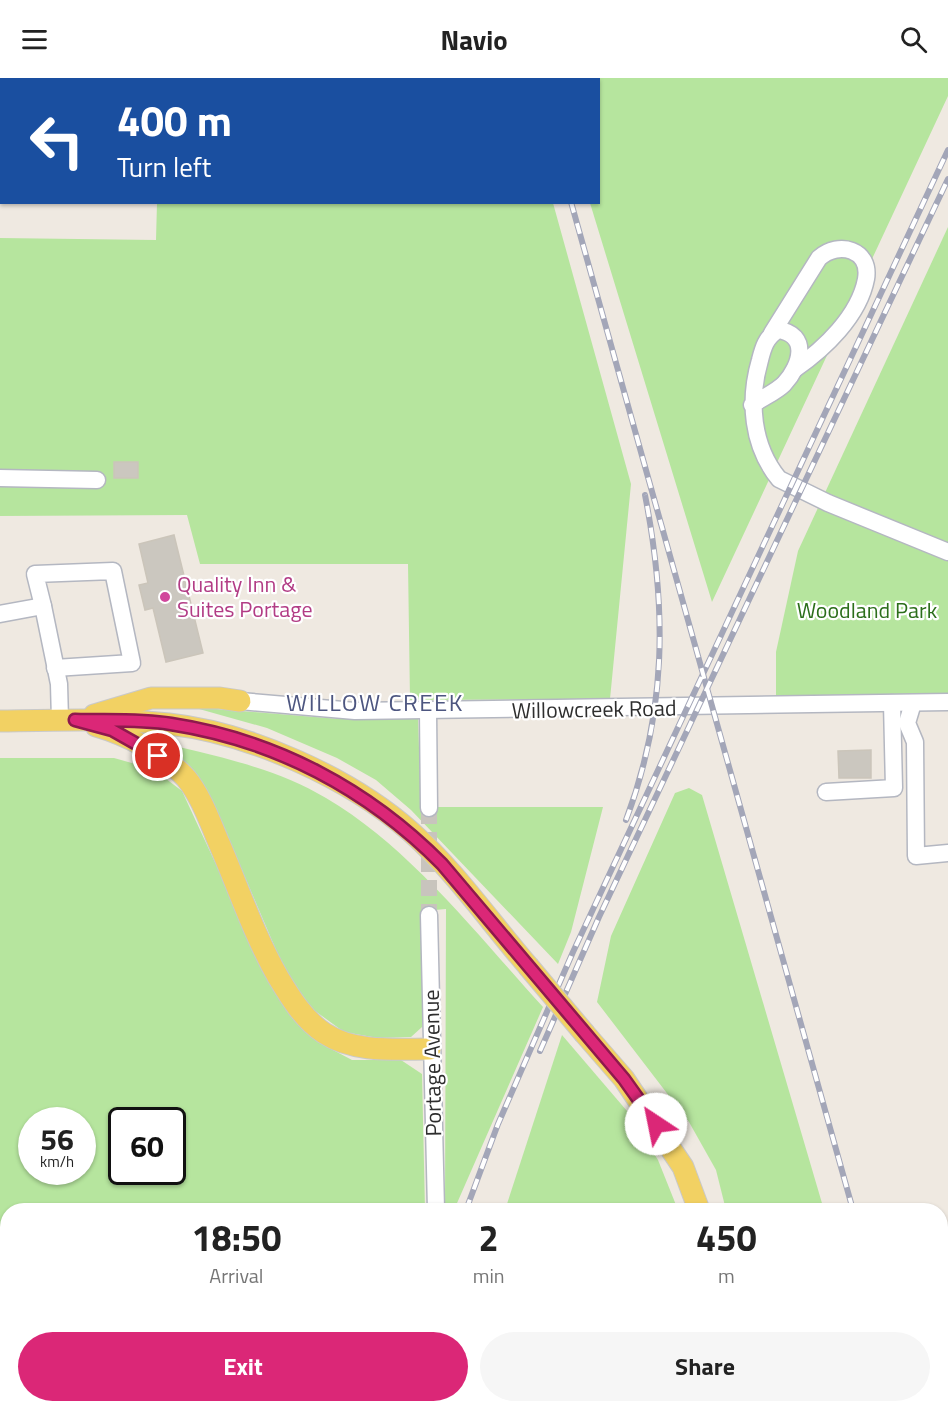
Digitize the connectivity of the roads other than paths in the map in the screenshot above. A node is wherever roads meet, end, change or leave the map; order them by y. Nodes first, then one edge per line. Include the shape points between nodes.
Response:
1 (772, 333) junction
2 (795, 369) junction
3 (752, 405) junction
4 (0, 478) edge
5 (97, 480) dead end
6 (948, 552) edge
7 (43, 606) junction
8 (0, 614) edge
9 (55, 668) junction
10 (240, 701) joint
11 (948, 702) edge
12 (892, 703) junction
13 (913, 703) junction
14 (428, 711) junction
15 (68, 720) junction
16 (0, 721) edge
17 (826, 792) dead end
18 (429, 808) tunnel mouth
19 (948, 853) edge
20 (429, 915) tunnel mouth
21 (430, 1049) junction
22 (436, 1203) edge
23 (696, 1203) edge

1 - 2 street via 778,330 796,336 800,353
1 - 2 street via 828,250 838,247 860,257 866,279 846,321 820,352
1 - 3 street via 759,361
2 - 3 street via 783,385
3 - 6 street via 757,434 779,479
4 - 5 street
7 - 8 street
7 - 9 street
7 - 9 street via 35,574 113,571 132,663
9 - 15 street
10 - 14 street, Willowcreek Road via 321,710
10 - 15 main road via 151,698
11 - 13 street, Willowcreek Road
12 - 13 street, Willowcreek Road
12 - 14 street, Willowcreek Road
12 - 17 street via 894,788
13 - 19 street via 907,723 915,742 915,856
14 - 18 street
15 - 16 main road
15 - 21 main road via 112,730 158,756 186,779 206,812 268,960 295,1005 324,1033 353,1045
15 - 23 main road, bridge via 170,724 271,750 358,794 411,832 624,1079 683,1167
20 - 21 street, Portage Avenue
21 - 22 street, Portage Avenue

